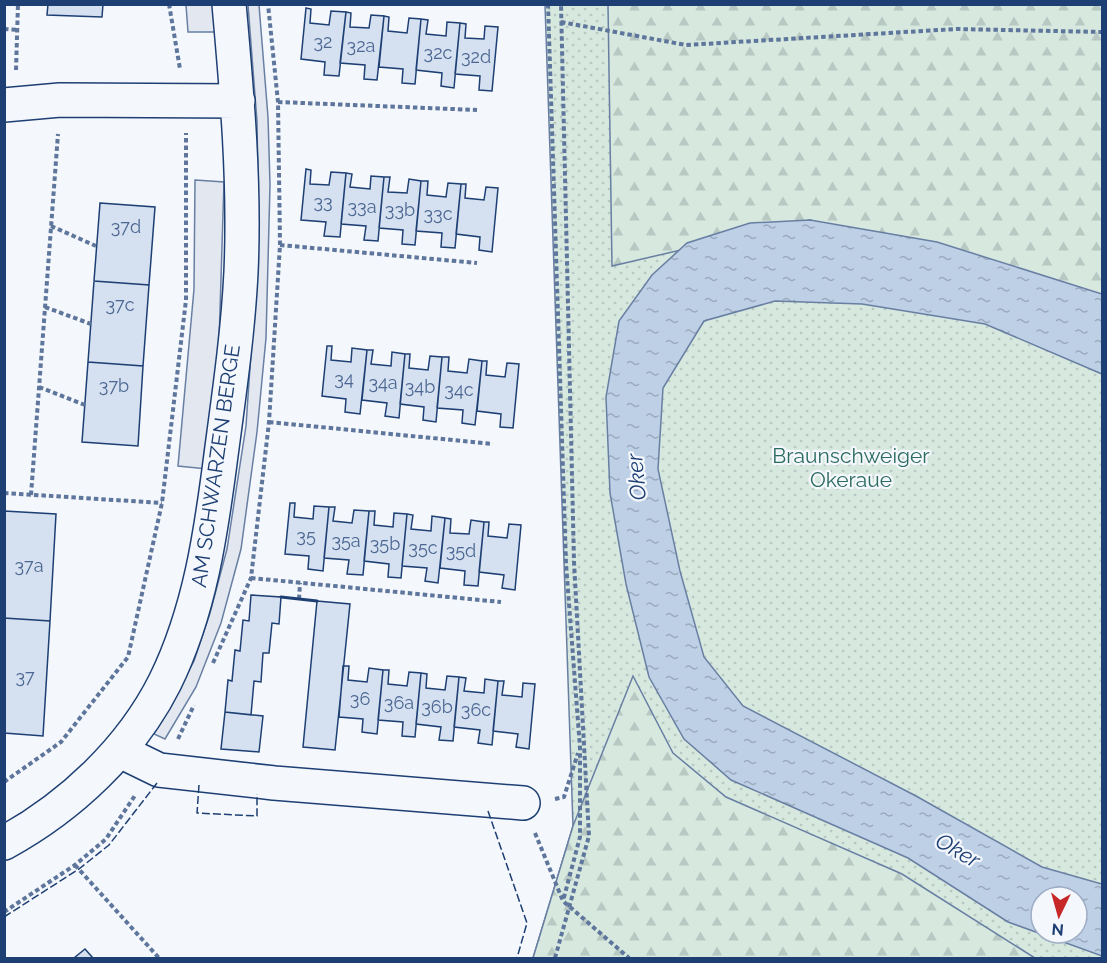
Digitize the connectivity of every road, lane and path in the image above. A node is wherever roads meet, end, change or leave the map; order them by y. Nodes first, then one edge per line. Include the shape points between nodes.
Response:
1 (18, 4) edge
2 (169, 4) edge
3 (229, 4) edge
4 (548, 4) edge
5 (561, 4) edge
6 (561, 22) junction
7 (4, 29) edge
8 (18, 30) junction
9 (1102, 32) edge
10 (60, 100) junction
11 (186, 100) junction
12 (238, 101) junction
13 (278, 102) dead end
14 (9, 105) edge
15 (477, 110) dead end
16 (51, 226) junction
17 (280, 244) dead end
18 (96, 246) dead end
19 (477, 263) dead end
20 (45, 307) junction
21 (91, 324) dead end
22 (39, 387) junction
23 (85, 405) dead end
24 (269, 422) dead end
25 (493, 444) dead end
26 (4, 493) edge
27 (31, 495) junction
28 (162, 503) junction
29 (251, 578) dead end
30 (300, 583) junction
31 (299, 599) dead end
32 (501, 602) dead end
33 (585, 733) junction
34 (580, 748) junction
35 (120, 751) junction
36 (4, 782) edge
37 (138, 793) dead end
38 (523, 803) junction
39 (4, 843) edge
40 (75, 865) junction
41 (563, 901) junction
42 (568, 909) junction
43 (4, 912) edge
44 (159, 958) edge
45 (555, 958) edge
46 (629, 958) edge

1 - 8 path
2 - 11 path
3 - 12 street, AM SCHWARZEN BERGE
4 - 34 path via 566,564
5 - 6 path
6 - 9 path via 686,45 956,29
6 - 33 path via 574,562
7 - 8 path
8 - 14 path
10 - 11 street
10 - 14 street
10 - 16 path
11 - 12 street
11 - 28 path via 186,300
12 - 35 street, AM SCHWARZEN BERGE via 241,273 224,432 203,572 189,625 165,683
13 - 15 path
16 - 18 path
16 - 20 path
17 - 19 path
20 - 21 path
20 - 22 path
22 - 23 path
22 - 27 path
24 - 25 path
26 - 27 path
27 - 28 path
28 - 36 path via 128,657 61,742
29 - 30 path
30 - 31 path
30 - 32 path
33 - 34 path
33 - 42 path via 589,836
34 - 38 path via 564,797
34 - 41 path via 580,837
35 - 38 street via 159,770
35 - 39 street, AM SCHWARZEN BERGE via 69,799
37 - 40 path via 106,839
38 - 41 path
40 - 43 path
40 - 44 path
41 - 42 path
42 - 45 path
42 - 46 path

